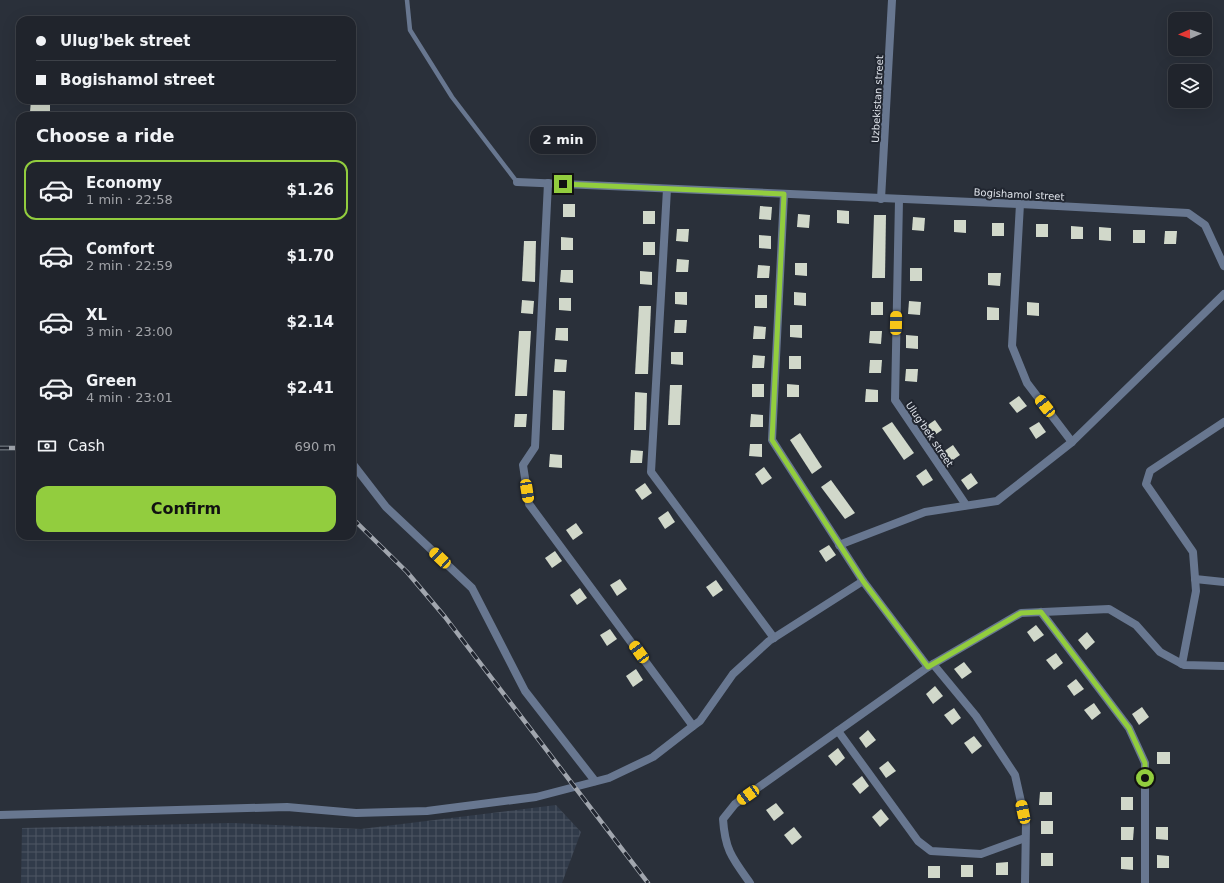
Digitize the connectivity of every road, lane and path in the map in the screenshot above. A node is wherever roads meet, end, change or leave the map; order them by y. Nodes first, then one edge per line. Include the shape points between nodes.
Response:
1 (407, 0) edge
2 (892, 0) edge
3 (517, 182) joint
4 (548, 183) junction
5 (667, 189) junction
6 (784, 194) junction
7 (881, 199) junction
8 (899, 200) junction
9 (1020, 204) junction
10 (1224, 266) edge
11 (1224, 294) edge
12 (1224, 422) edge
13 (1072, 442) junction
14 (356, 468) edge
15 (966, 505) junction
16 (839, 545) junction
17 (1195, 578) junction
18 (863, 581) junction
19 (1224, 582) edge
20 (1041, 612) junction
21 (774, 638) junction
22 (1182, 664) junction
23 (930, 665) junction
24 (1224, 666) edge
25 (693, 726) junction
26 (838, 731) junction
27 (595, 781) junction
28 (0, 815) edge
29 (1025, 838) junction
30 (750, 883) edge
31 (1025, 883) edge
32 (1145, 883) edge

1 - 3 lane via 410,30 452,97
2 - 7 street, Uzbekistan street
3 - 4 street, Bogishamol street
4 - 5 street, Bogishamol street
4 - 25 street via 535,447 523,465 529,504
5 - 6 street, Bogishamol street
5 - 21 street via 651,472
6 - 7 street, Bogishamol street
6 - 16 street via 772,440
7 - 8 street, Bogishamol street
8 - 9 street, Bogishamol street
8 - 15 street, Ulug'bek street via 895,400
9 - 10 street, Bogishamol street via 1188,213 1205,225
9 - 13 street via 1012,346 1027,383
11 - 13 street
12 - 17 street via 1150,471 1146,484 1193,552
13 - 15 street via 997,501
14 - 27 street via 386,507 472,588 525,691
15 - 16 street via 925,512
16 - 18 street
17 - 19 street
17 - 22 street via 1196,591
18 - 21 street
18 - 23 street
20 - 22 street via 1109,609 1136,625 1160,652
20 - 23 street via 1021,613
20 - 32 street via 1129,728 1145,763
21 - 25 street via 733,674 700,721
22 - 24 street
23 - 26 street
23 - 29 street via 976,716 1015,775 1026,824
25 - 27 street via 653,758 609,778
26 - 29 street via 918,841 931,851 981,854
26 - 30 street via 735,804 723,819 724,837 729,853
27 - 28 street via 536,797 427,811 356,814 287,807
29 - 31 street

